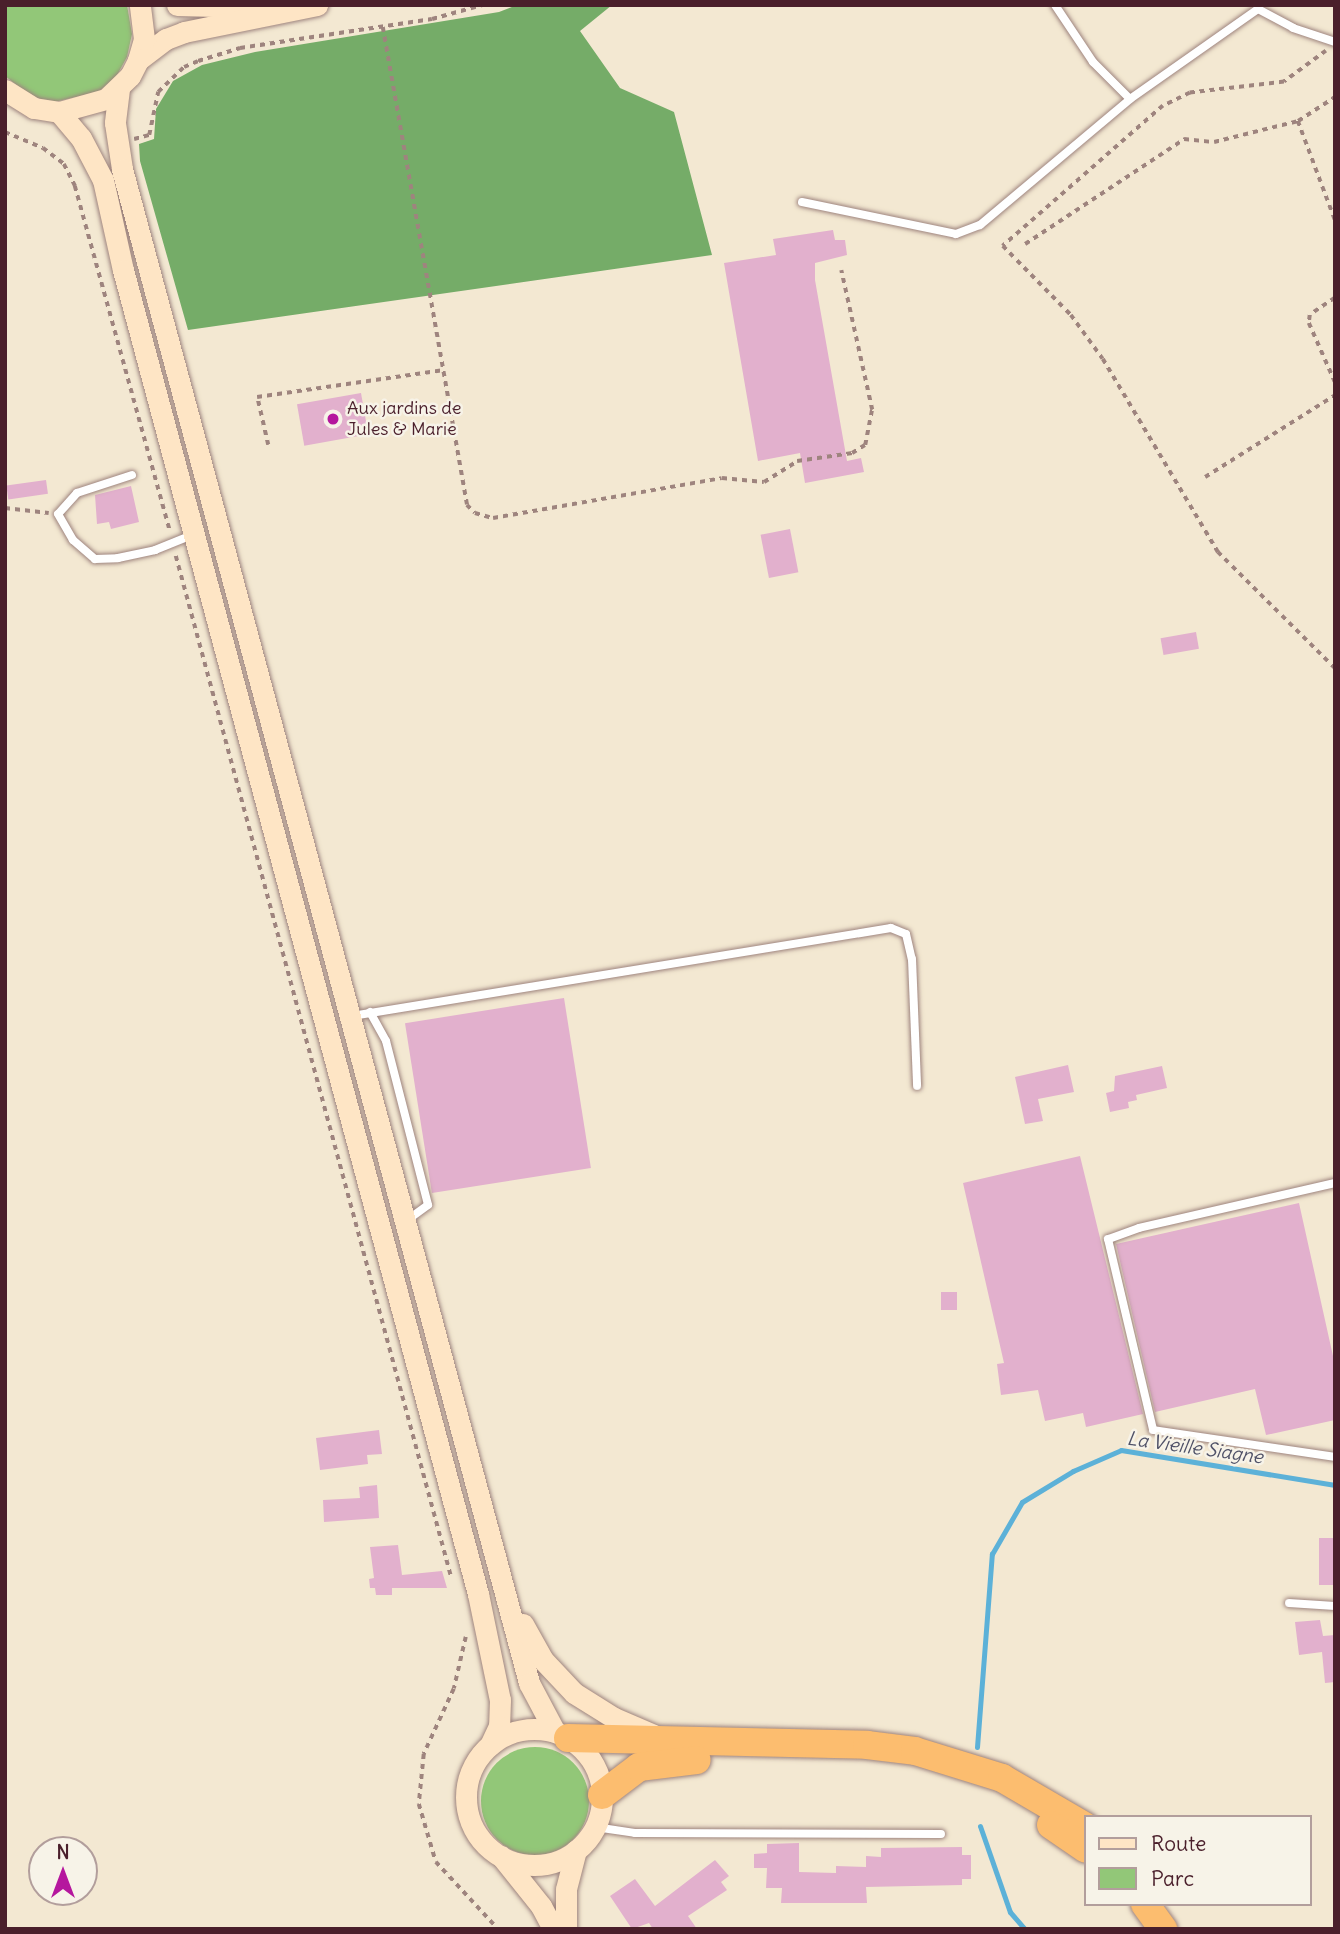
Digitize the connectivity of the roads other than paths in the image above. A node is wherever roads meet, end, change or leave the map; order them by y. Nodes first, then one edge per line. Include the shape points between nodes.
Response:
1 (140, 5) edge
2 (177, 5) edge
3 (317, 5) edge
4 (1055, 5) edge
5 (296, 9) junction
6 (1334, 41) edge
7 (138, 60) junction
8 (119, 89) junction
9 (5, 90) edge
10 (1130, 99) junction
11 (59, 113) junction
12 (802, 202) dead end
13 (132, 475) dead end
14 (194, 534) junction
15 (361, 1014) junction
16 (917, 1086) dead end
17 (1335, 1183) edge
18 (1335, 1457) edge
19 (504, 1583) junction
20 (1289, 1603) dead end
21 (1335, 1606) edge
22 (562, 1735) junction
23 (687, 1743) junction
24 (489, 1745) junction
25 (602, 1795) junction
26 (1084, 1826) edge
27 (595, 1827) junction
28 (941, 1834) dead end
29 (1084, 1848) edge
30 (576, 1850) junction
31 (501, 1856) junction
32 (1146, 1906) edge
33 (1169, 1906) edge
34 (553, 1929) edge
35 (566, 1929) edge
36 (1163, 1929) edge
37 (1185, 1929) edge

1 - 7 main road via 144,38
2 - 5 main road
3 - 5 main road
4 - 10 lane via 1093,62
5 - 7 main road via 184,32 166,38
6 - 10 lane via 1293,28 1258,9
7 - 8 main road
8 - 11 main road via 91,107
8 - 15 main road via 115,123 122,169
9 - 11 main road via 34,108
10 - 12 lane via 980,225 956,234
11 - 14 main road via 97,163
13 - 14 lane via 77,493 58,514 73,540 95,558 118,558
14 - 24 main road via 495,1662 500,1714
15 - 16 lane via 891,928 906,934 912,960
15 - 19 main road via 407,1220
17 - 18 lane via 1108,1239 1153,1430
19 - 22 main road via 529,1683
19 - 23 main road via 535,1648 574,1693 632,1727
20 - 21 lane
22 - 23 highway
22 - 24 main road via 520,1730
22 - 25 main road via 593,1763
23 - 26 highway via 867,1745 915,1751 1002,1778
24 - 31 main road via 471,1772 466,1804 477,1834
25 - 27 main road
25 - 29 highway via 626,1773 669,1761 884,1765 946,1777 994,1794
27 - 28 lane via 635,1833
27 - 30 main road
30 - 31 main road via 539,1864
30 - 35 main road via 566,1889
31 - 34 main road via 541,1906
32 - 36 highway
33 - 37 highway

